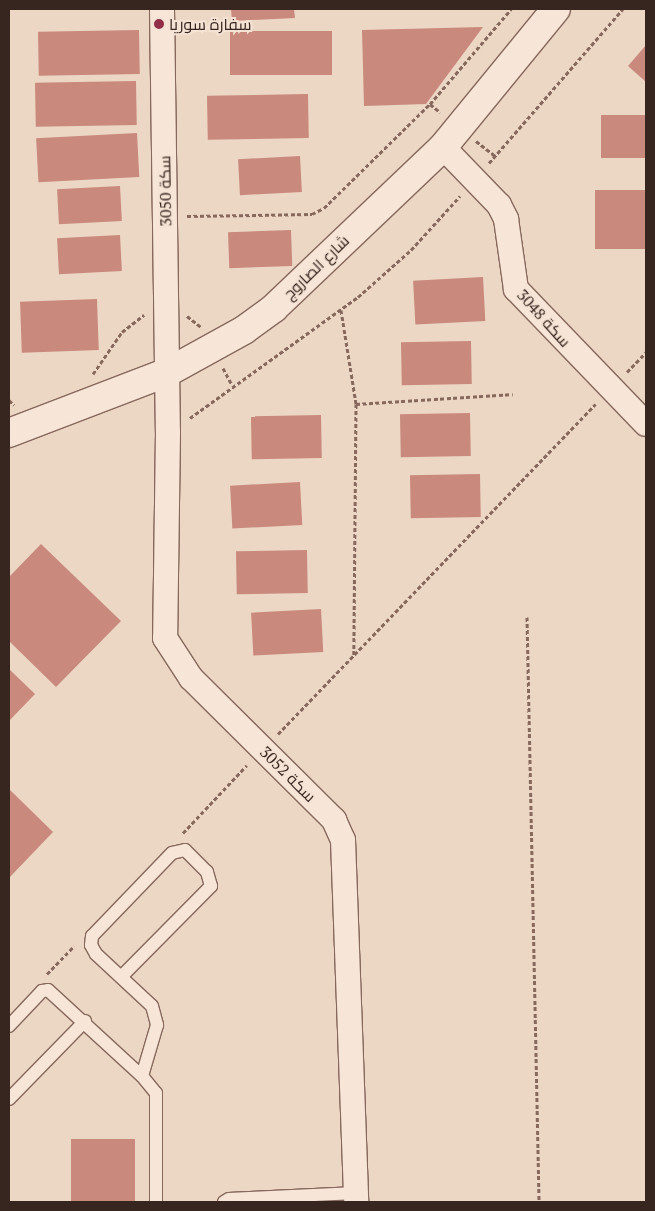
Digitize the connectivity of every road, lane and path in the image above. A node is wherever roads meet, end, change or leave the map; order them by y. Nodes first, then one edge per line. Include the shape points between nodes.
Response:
1 (162, 9) edge
2 (512, 9) edge
3 (556, 9) edge
4 (623, 9) edge
5 (443, 147) junction
6 (475, 180) junction
7 (165, 216) junction
8 (341, 309) junction
9 (167, 314) junction
10 (646, 352) edge
11 (168, 372) junction
12 (90, 379) dead end
13 (611, 389) junction
14 (513, 394) dead end
15 (9, 400) edge
16 (356, 404) junction
17 (13, 420) edge
18 (646, 424) edge
19 (168, 432) junction
20 (527, 617) dead end
21 (354, 655) junction
22 (263, 749) junction
23 (182, 834) dead end
24 (78, 942) dead end
25 (122, 977) junction
26 (44, 978) dead end
27 (85, 1021) junction
28 (9, 1026) edge
29 (142, 1076) junction
30 (9, 1100) edge
31 (356, 1198) edge
32 (156, 1202) edge
33 (224, 1202) edge
34 (539, 1202) edge

1 - 7 street, سكة 3050
2 - 7 path via 430,104 324,208 312,214
3 - 5 main road, شارع الصاروج
4 - 6 path
5 - 6 street, سكة 3048
5 - 11 main road, شارع الصاروج via 274,308 244,330
6 - 8 path via 411,250
6 - 13 street, سكة 3048 via 499,205 506,219 516,289
7 - 9 street, سكة 3050
8 - 16 path
8 - 19 path
9 - 11 street, سكة 3050
9 - 12 path via 147,313 122,332
10 - 13 path
11 - 17 main road, شارع الصاروج
11 - 19 street, سكة 3052
13 - 18 street, سكة 3048
13 - 21 path
14 - 16 path
15 - 17 path
16 - 21 path
19 - 22 street, سكة 3052 via 165,638 191,678
20 - 34 path
21 - 22 path
22 - 23 path
22 - 31 street, سكة 3052 via 334,820 343,840
24 - 26 path
25 - 25 lane via 211,886 207,872 185,850 172,853 92,936 91,945 96,954
25 - 29 lane via 152,1006 157,1025
27 - 28 lane via 48,990 42,991
27 - 29 lane
27 - 30 lane
29 - 32 lane via 156,1093
31 - 33 lane via 229,1199

